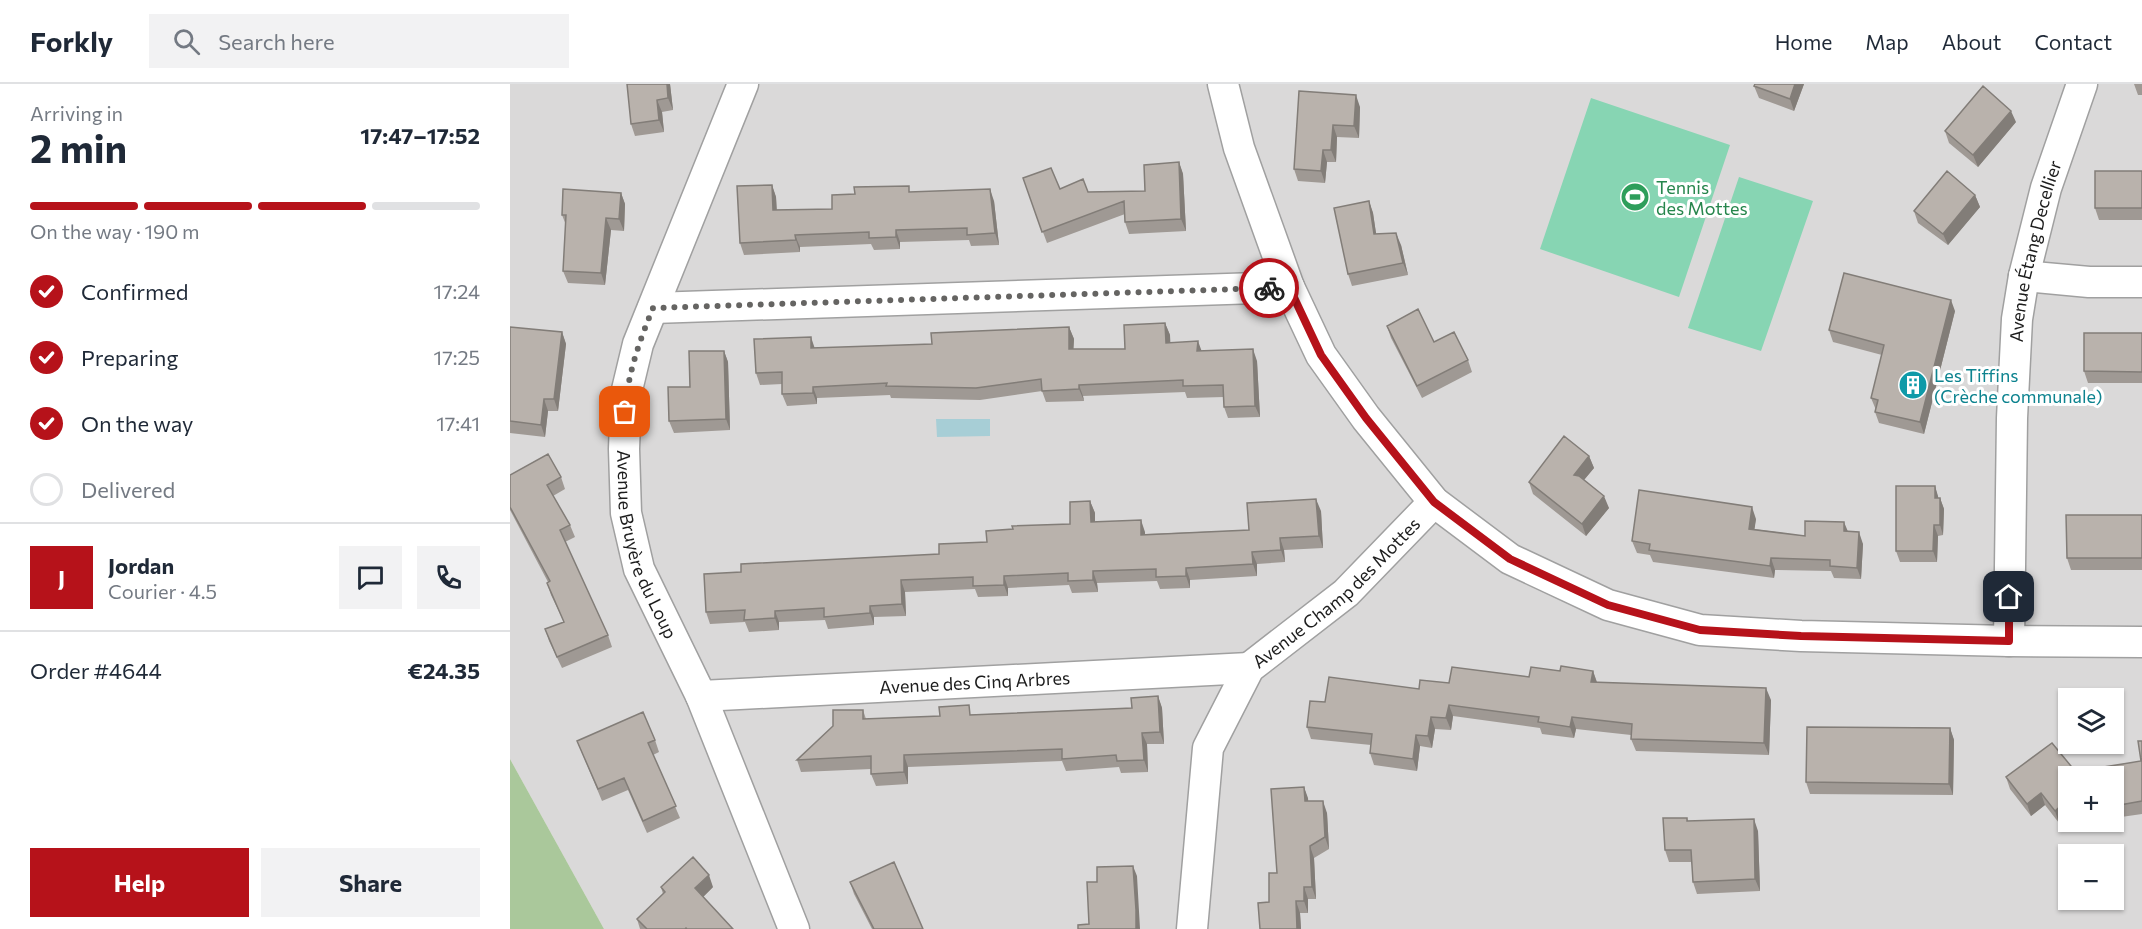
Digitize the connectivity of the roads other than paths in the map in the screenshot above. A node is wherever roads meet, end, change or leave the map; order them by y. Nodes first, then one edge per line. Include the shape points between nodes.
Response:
1 (743, 84) edge
2 (1223, 84) edge
3 (2082, 84) edge
4 (2024, 276) junction
5 (2142, 282) edge
6 (1289, 287) junction
7 (653, 308) junction
8 (1434, 502) junction
9 (2009, 641) junction
10 (2142, 642) edge
11 (1249, 668) junction
12 (701, 696) junction
13 (795, 929) edge
14 (1192, 929) edge

1 - 7 street, Avenue Bruyère du Loup
2 - 6 street via 1239,148
3 - 4 street, Avenue Étang Decellier via 2046,189
4 - 5 street
4 - 9 street, Avenue Étang Decellier via 2015,352
6 - 7 street
6 - 8 street via 1321,355
7 - 12 street, Avenue Bruyère du Loup via 638,344 626,394 626,513 639,569
8 - 9 street via 1510,559 1608,605 1700,630
8 - 11 street, Avenue Champ des Mottes via 1346,593
9 - 10 street
11 - 12 street, Avenue des Cinq Arbres
11 - 14 street, Avenue Champ des Mottes via 1208,748
12 - 13 street, Avenue Bruyère du Loup

